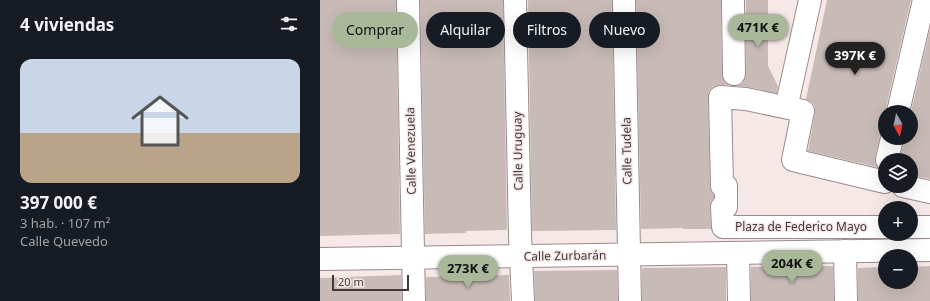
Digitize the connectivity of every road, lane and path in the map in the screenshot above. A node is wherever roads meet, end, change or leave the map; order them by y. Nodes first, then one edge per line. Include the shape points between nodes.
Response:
1 (408, 0) edge
2 (515, 0) edge
3 (624, 0) edge
4 (733, 0) edge
5 (810, 0) edge
6 (924, 0) edge
7 (734, 74) dead end
8 (787, 104) dead end
9 (900, 105) edge
10 (878, 172) edge
11 (918, 189) edge
12 (930, 192) edge
13 (878, 227) edge
14 (918, 227) edge
15 (930, 228) edge
16 (930, 250) edge
17 (845, 251) junction
18 (738, 253) junction
19 (629, 254) junction
20 (522, 256) junction
21 (413, 258) junction
22 (320, 259) edge
23 (414, 301) edge
24 (523, 301) edge
25 (630, 301) edge
26 (739, 301) edge
27 (846, 301) edge

1 - 21 street, Calle Venezuela
2 - 20 street, Calle Uruguay
3 - 19 street, Calle Tudela
4 - 7 street
5 - 8 street
6 - 9 street
10 - 13 street, Plaza de Federico Mayo via 793,160 803,110 746,99 720,97 722,186 726,186 726,208 722,207 723,227
11 - 12 street
14 - 15 street
16 - 17 street, Plaza de Federico Mayo
17 - 18 street, Plaza de Federico Mayo
17 - 27 street
18 - 19 street, Calle Zurbarán
18 - 26 street
19 - 20 street, Calle Zurbarán
19 - 25 street, Calle Tudela
20 - 21 street, Calle Zurbarán
20 - 24 street, Calle Uruguay
21 - 22 street, Calle Zurbarán
21 - 23 street, Calle Venezuela

